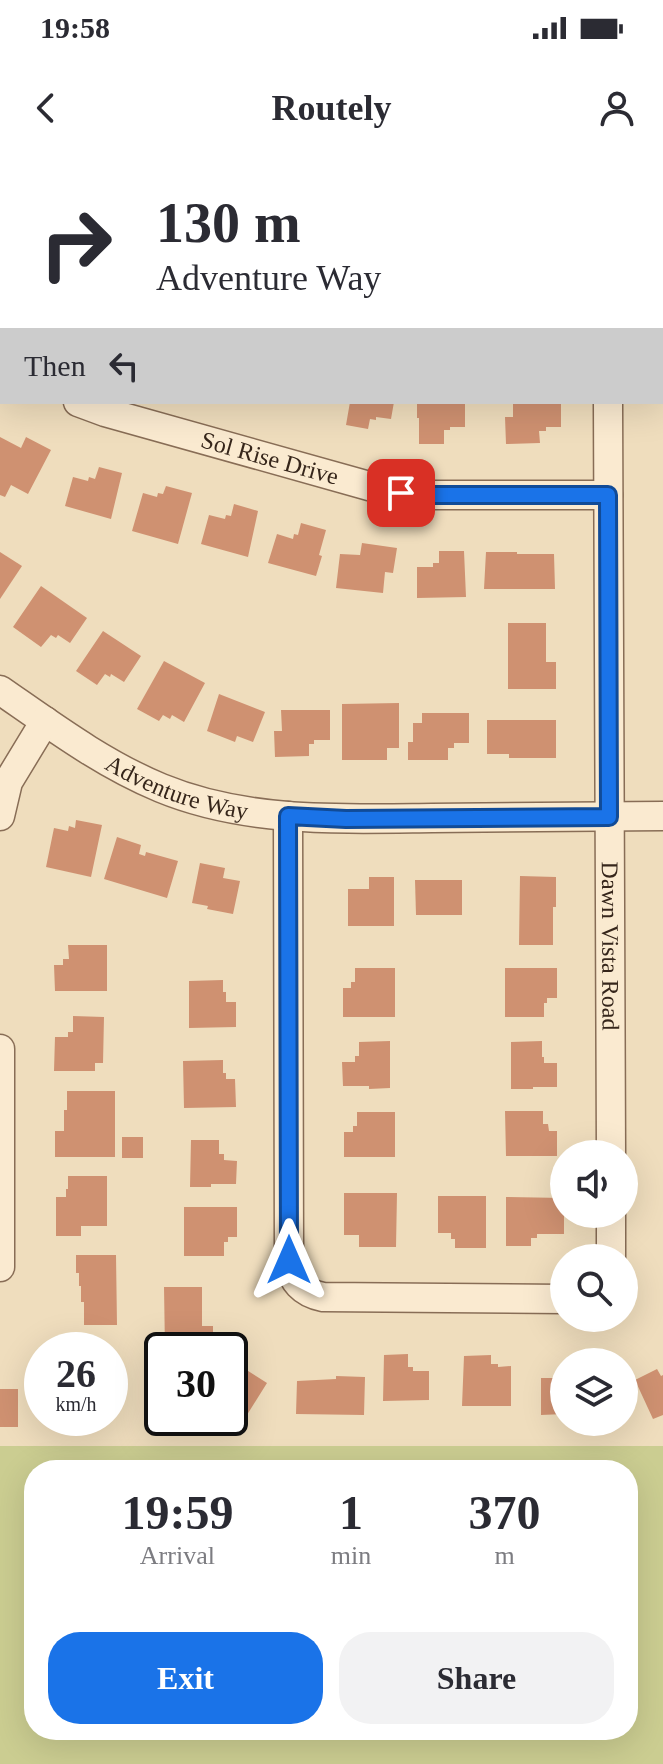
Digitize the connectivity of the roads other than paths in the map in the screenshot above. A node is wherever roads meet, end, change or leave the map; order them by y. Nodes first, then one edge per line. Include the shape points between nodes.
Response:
1 (52, 160) edge
2 (442, 160) edge
3 (84, 404) edge
4 (608, 404) edge
5 (608, 495) junction
6 (0, 690) edge
7 (45, 721) junction
8 (0, 816) edge
9 (288, 816) junction
10 (663, 816) edge
11 (609, 817) junction
12 (0, 1049) edge
13 (611, 1140) edge
14 (0, 1267) edge
15 (550, 1299) edge

1 - 2 street
3 - 5 street, Sol Rise Drive via 401,493
4 - 5 street, Dawn Vista Road
5 - 11 street, Dawn Vista Road
6 - 7 street, Adventure Way
7 - 8 street via 8,782
7 - 9 street, Adventure Way via 108,763 163,789 218,806
9 - 11 street, Adventure Way
9 - 15 street via 292,1275 315,1296 331,1298
10 - 11 street, Adventure Way
11 - 13 street, Dawn Vista Road
12 - 14 street

